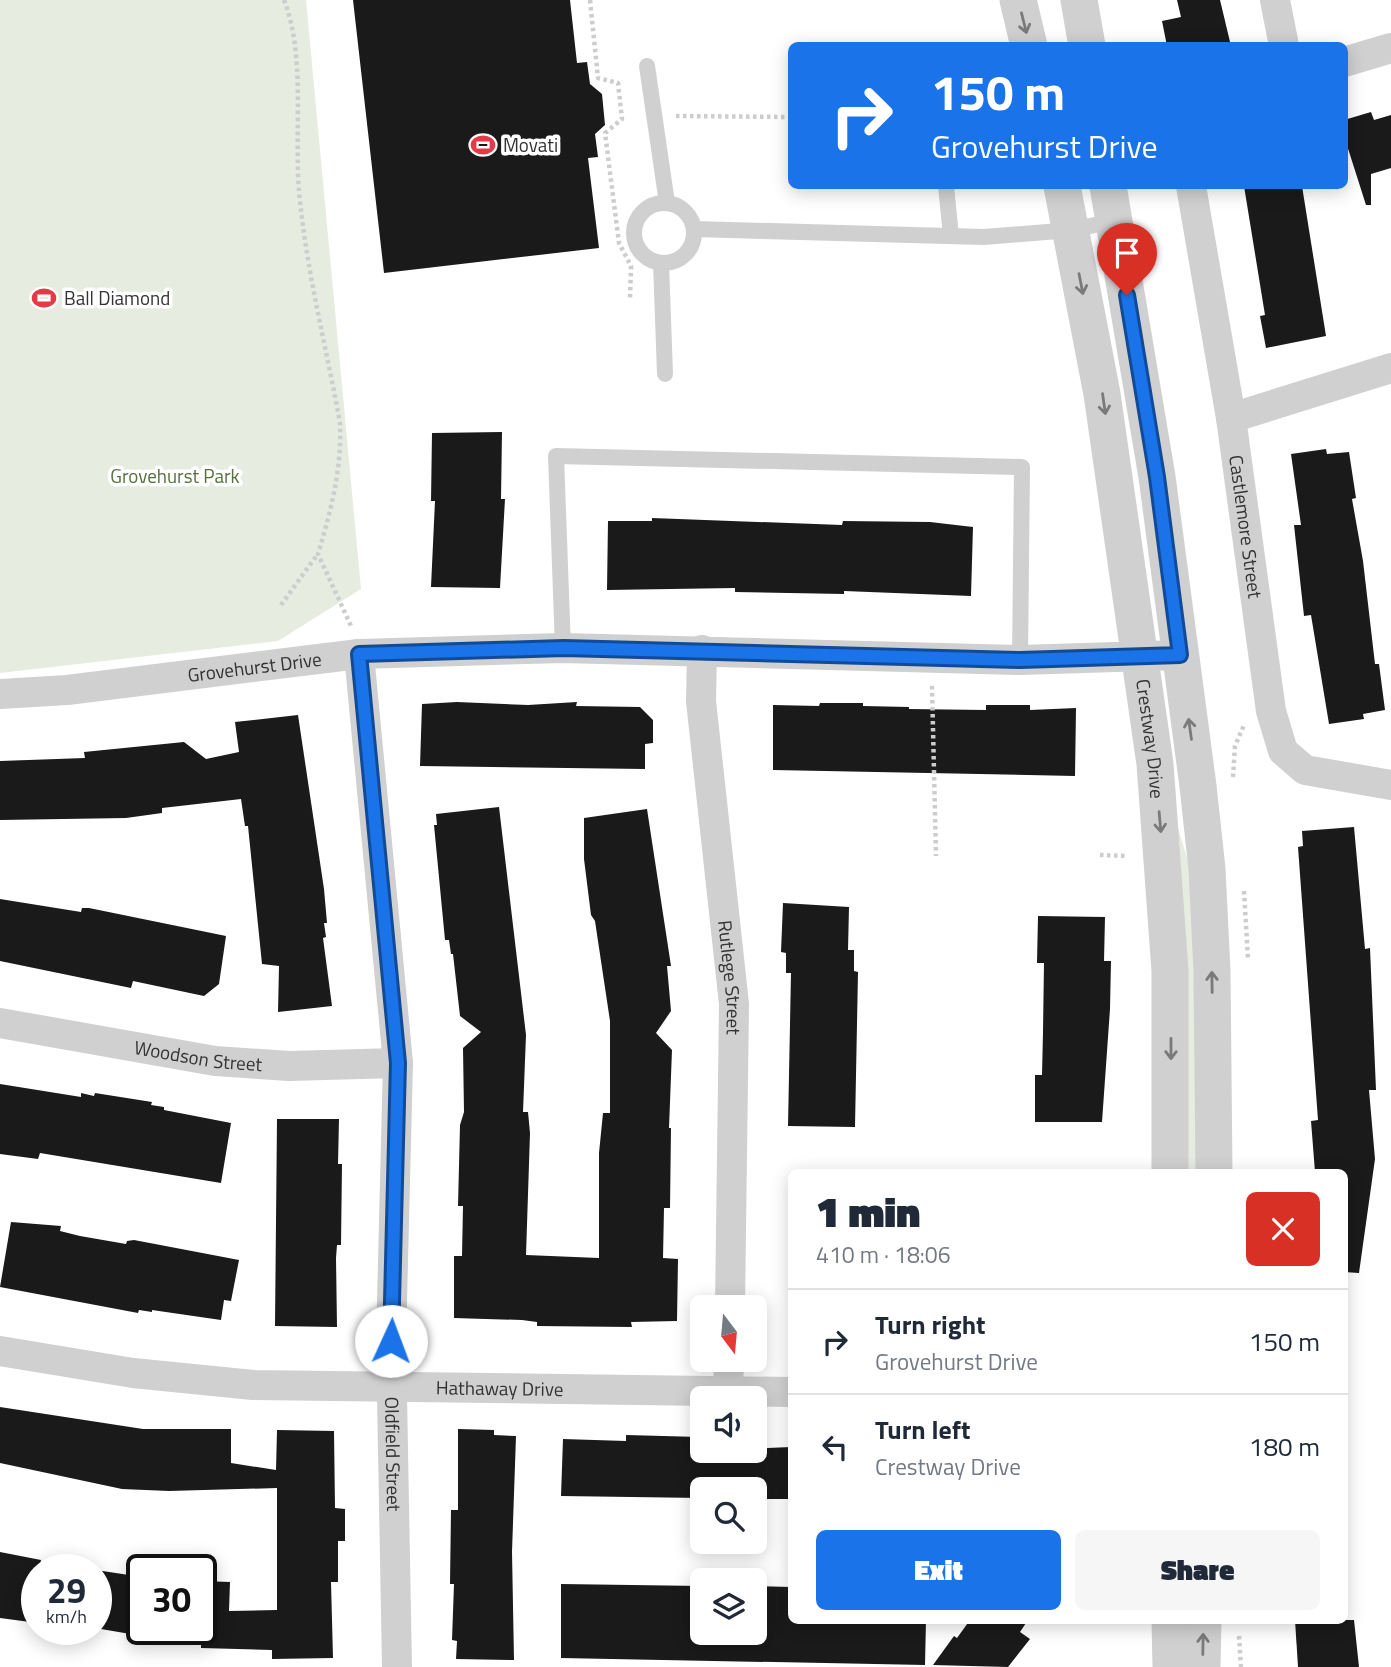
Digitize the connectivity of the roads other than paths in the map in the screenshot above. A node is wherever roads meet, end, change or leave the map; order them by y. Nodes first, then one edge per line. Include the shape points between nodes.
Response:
1 (1018, 0) edge
2 (1079, 0) edge
3 (1275, 0) edge
4 (1028, 42) edge
5 (1086, 42) edge
6 (1283, 42) edge
7 (1391, 48) edge
8 (1348, 61) edge
9 (647, 66) dead end
10 (946, 189) edge
11 (1063, 189) edge
12 (1109, 189) edge
13 (1192, 189) edge
14 (667, 203) junction
15 (1114, 221) junction
16 (694, 229) junction
17 (1071, 230) junction
18 (951, 236) junction
19 (662, 263) junction
20 (1391, 368) edge
21 (665, 374) dead end
22 (1231, 418) junction
23 (564, 648) junction
24 (702, 650) junction
25 (359, 654) junction
26 (1180, 655) junction
27 (1140, 657) junction
28 (1020, 660) junction
29 (0, 694) edge
30 (1391, 785) edge
31 (0, 1023) edge
32 (398, 1063) junction
33 (1170, 1169) edge
34 (1214, 1169) edge
35 (730, 1295) edge
36 (0, 1351) edge
37 (394, 1387) junction
38 (690, 1390) edge
39 (767, 1391) edge
40 (788, 1392) edge
41 (1170, 1624) edge
42 (1203, 1624) edge
43 (397, 1667) edge
44 (1171, 1667) edge
45 (1202, 1667) edge

1 -> 4 street
2 - 5 street
3 - 6 street
7 - 8 street
9 - 14 lane
10 - 18 lane
11 - 17 street, Crestway Drive
12 - 15 street, Crestway Drive
13 - 22 street, Castlemore Street
14 - 16 lane via 680,207
14 - 19 lane via 642,213 634,237 639,250
15 - 17 lane
15 - 26 street, Crestway Drive via 1157,477
16 - 18 lane
16 - 19 lane via 686,254
17 - 18 lane
17 -> 27 street, Crestway Drive via 1102,394
19 - 21 lane
20 - 22 street
22 - 30 street, Castlemore Street via 1271,711 1283,751 1305,770
23 - 24 street, Grovehurst Drive
23 - 25 street, Grovehurst Drive
23 - 28 lane via 556,456 1022,467
24 - 28 street, Grovehurst Drive
24 - 35 street, Rutlege Street via 701,701 734,1004
25 - 29 street, Grovehurst Drive
25 - 32 street, Oldfield Street
26 - 27 street, Grovehurst Drive
34 -> 26 street, Crestway Drive via 1207,869
27 - 28 street, Grovehurst Drive
27 -> 33 street, Crestway Drive via 1155,764 1170,971
31 - 32 street, Woodson Street via 215,1061 289,1066
32 - 37 street, Oldfield Street via 391,1341
36 - 37 street, Hathaway Drive via 133,1373 253,1385
37 - 38 street, Hathaway Drive
37 - 43 street, Oldfield Street
39 - 40 street, Hathaway Drive
41 - 44 street
45 -> 42 street

